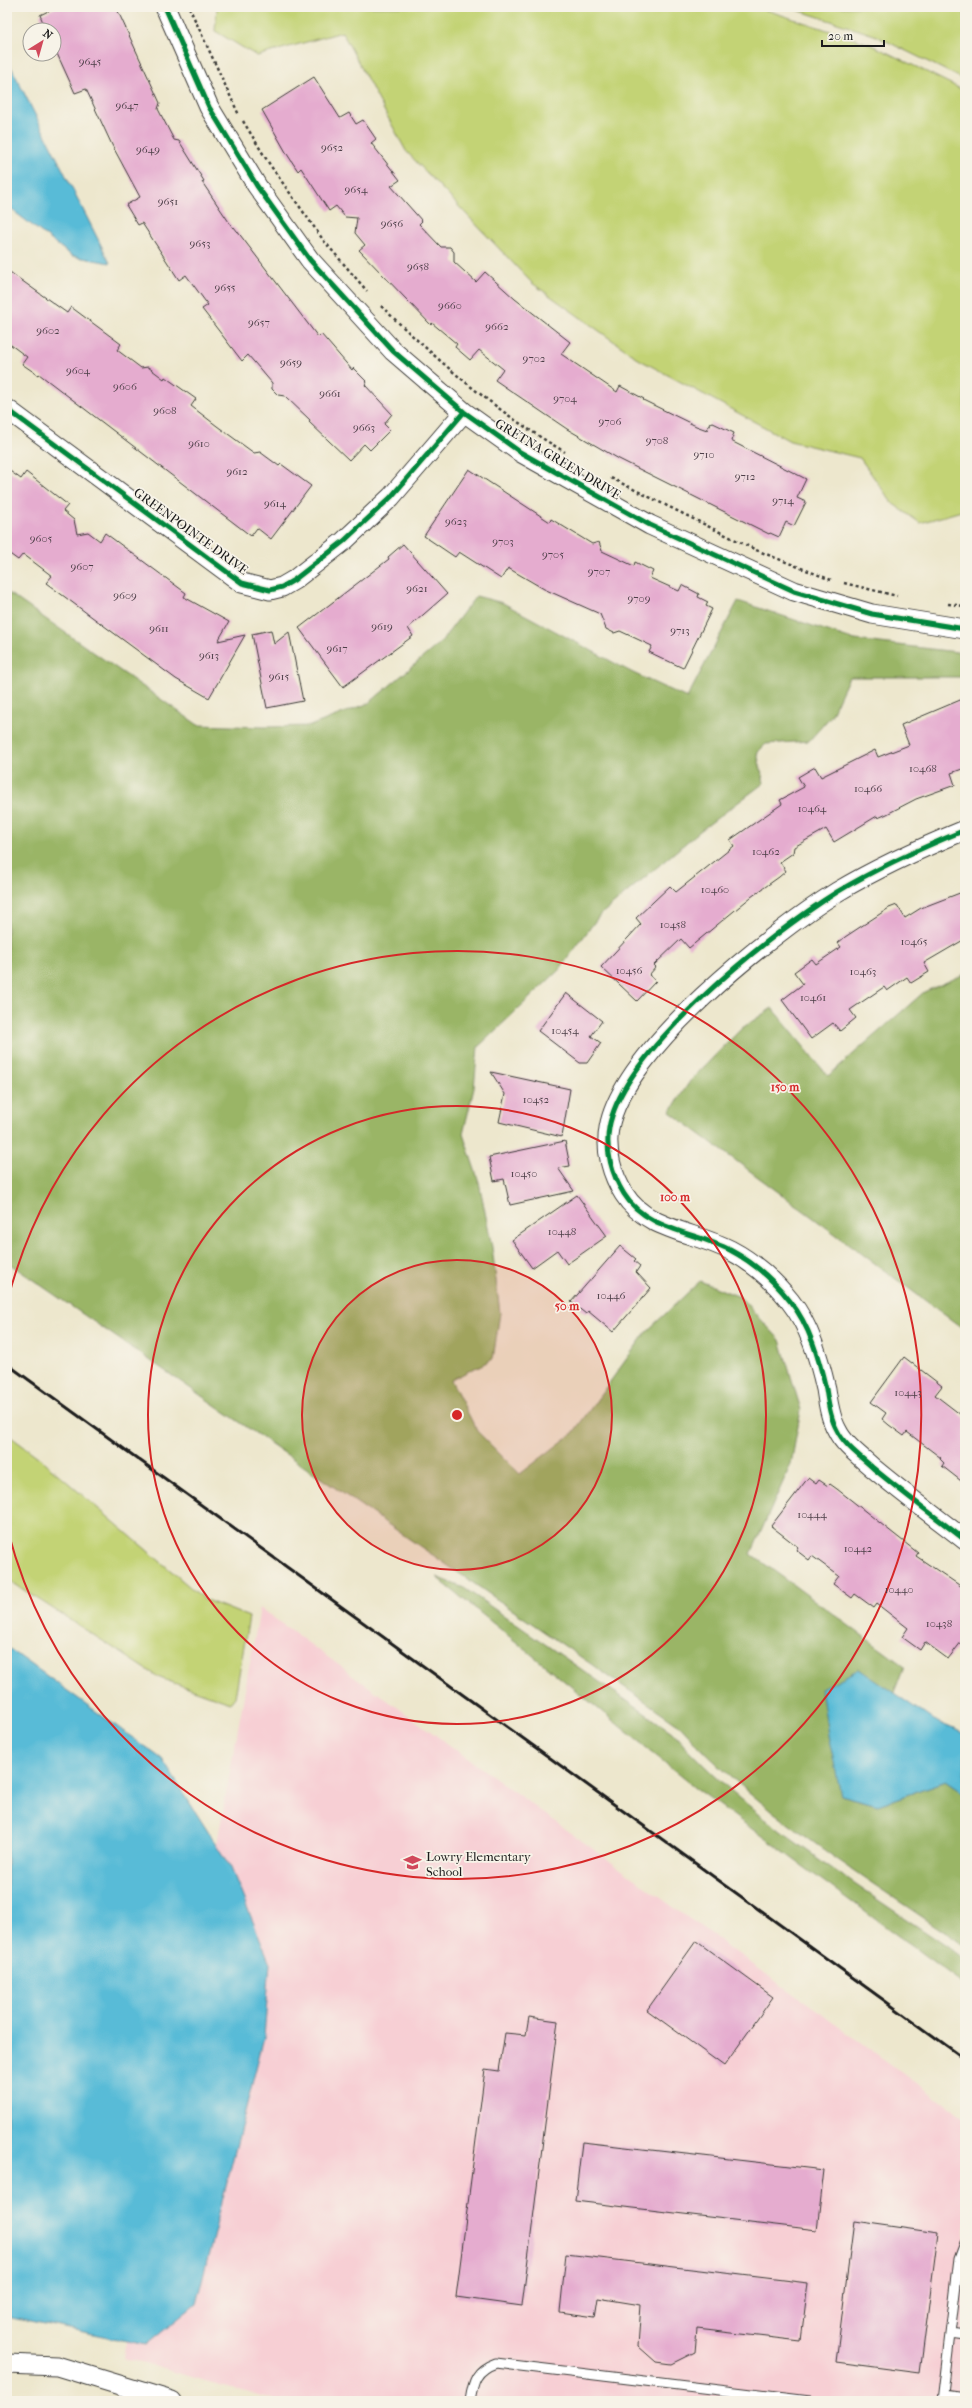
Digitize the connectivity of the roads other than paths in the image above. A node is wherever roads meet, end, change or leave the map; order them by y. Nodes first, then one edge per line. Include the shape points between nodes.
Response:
1 (165, 7) edge
2 (7, 409) edge
3 (464, 412) junction
4 (965, 629) edge
5 (965, 830) edge
6 (965, 1540) edge
7 (965, 2244) edge
8 (961, 2274) edge
9 (950, 2334) junction
10 (965, 2336) edge
11 (7, 2364) edge
12 (965, 2397) edge
13 (942, 2398) edge
14 (172, 2401) edge
15 (470, 2401) edge
16 (810, 2401) edge

1 - 3 street, GRETNA GREEN DRIVE via 209,107 257,186 310,260 393,351
2 - 3 street, GREENPOINTE DRIVE via 242,583 270,590 294,580 344,541 391,497
3 - 4 street, GRETNA GREEN DRIVE via 520,452 650,525 794,591 872,614
5 - 6 street via 927,845 836,892 775,933 738,964 665,1035 632,1077 618,1101 609,1128 607,1149 613,1171 625,1196 646,1216 683,1233 728,1248 755,1266 792,1302 818,1356 837,1430 856,1453
7 - 8 lane via 959,2259
8 - 9 lane
9 - 10 lane
9 - 13 lane
11 - 14 street via 57,2366
12 - 13 lane
15 - 16 lane via 477,2374 482,2368 496,2363

